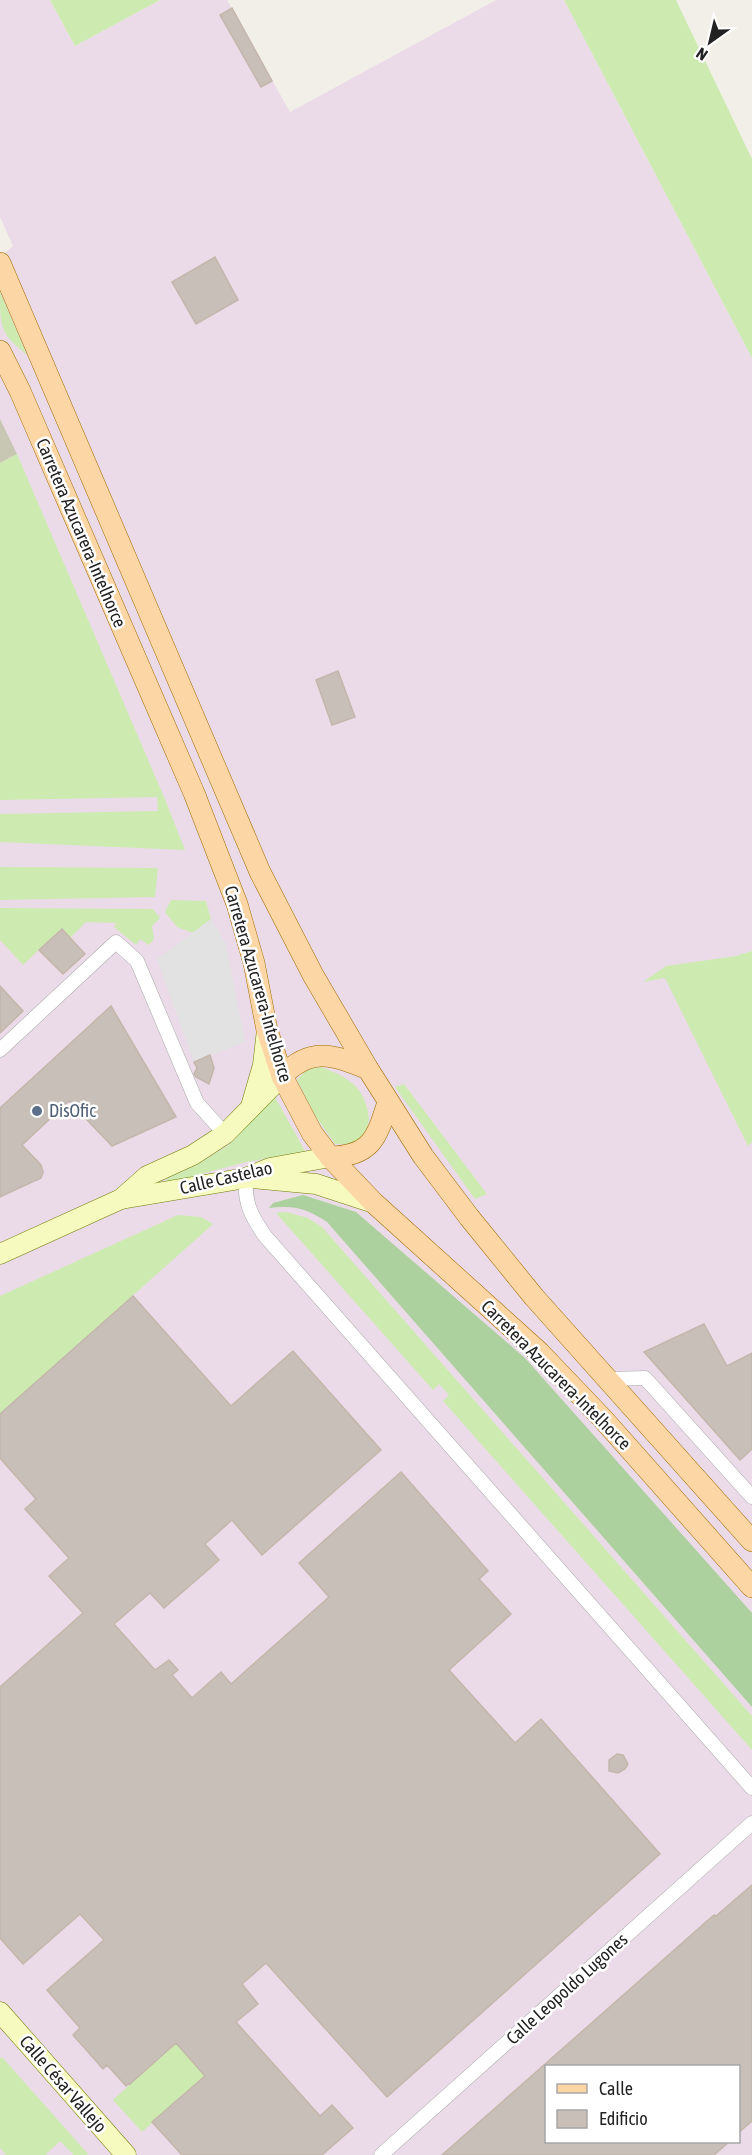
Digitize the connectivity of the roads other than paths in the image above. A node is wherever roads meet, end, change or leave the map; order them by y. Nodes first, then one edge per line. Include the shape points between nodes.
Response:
1 (0, 263) edge
2 (0, 351) edge
3 (267, 1030) junction
4 (0, 1050) edge
5 (368, 1069) junction
6 (282, 1076) junction
7 (388, 1102) junction
8 (250, 1109) junction
9 (225, 1134) junction
10 (330, 1157) junction
11 (246, 1178) junction
12 (121, 1199) junction
13 (374, 1203) junction
14 (0, 1254) edge
15 (609, 1379) junction
16 (752, 1497) edge
17 (752, 1541) edge
18 (752, 1587) edge
19 (752, 1788) edge
20 (752, 1823) edge
21 (0, 2012) edge
22 (126, 2155) edge
23 (381, 2155) edge

1 - 5 main road, Carretera Azucarera-Intelhorce via 260,872 313,975
2 - 3 main road, Carretera Azucarera-Intelhorce via 198,804 237,904
3 - 6 main road, Carretera Azucarera-Intelhorce
3 - 8 main road
4 - 9 street via 116,942 137,962 198,1103
5 - 6 main road via 324,1055 307,1057
5 - 7 main road, Carretera Azucarera-Intelhorce
6 - 8 main road, Calle Castelao
6 - 10 main road, Carretera Azucarera-Intelhorce via 312,1133
7 - 10 main road via 374,1140 358,1153
7 - 15 main road, Carretera Azucarera-Intelhorce via 469,1217 534,1297
8 - 9 main road, Calle Castelao
9 - 12 main road, Calle Castelao via 194,1155 147,1176
10 - 11 main road, Calle Castelao via 270,1168
10 - 13 main road, Carretera Azucarera-Intelhorce
11 - 12 main road, Calle Castelao
11 - 13 main road via 316,1184
11 - 19 street via 248,1210 265,1236
12 - 14 main road, Calle Castelao
13 - 18 main road, Carretera Azucarera-Intelhorce via 540,1353
15 - 16 street, Carretera Azucarera-Intelhorce via 645,1378
15 - 17 main road, Carretera Azucarera-Intelhorce
20 - 23 street, Calle Leopoldo Lugones
21 - 22 main road, Calle César Vallejo

